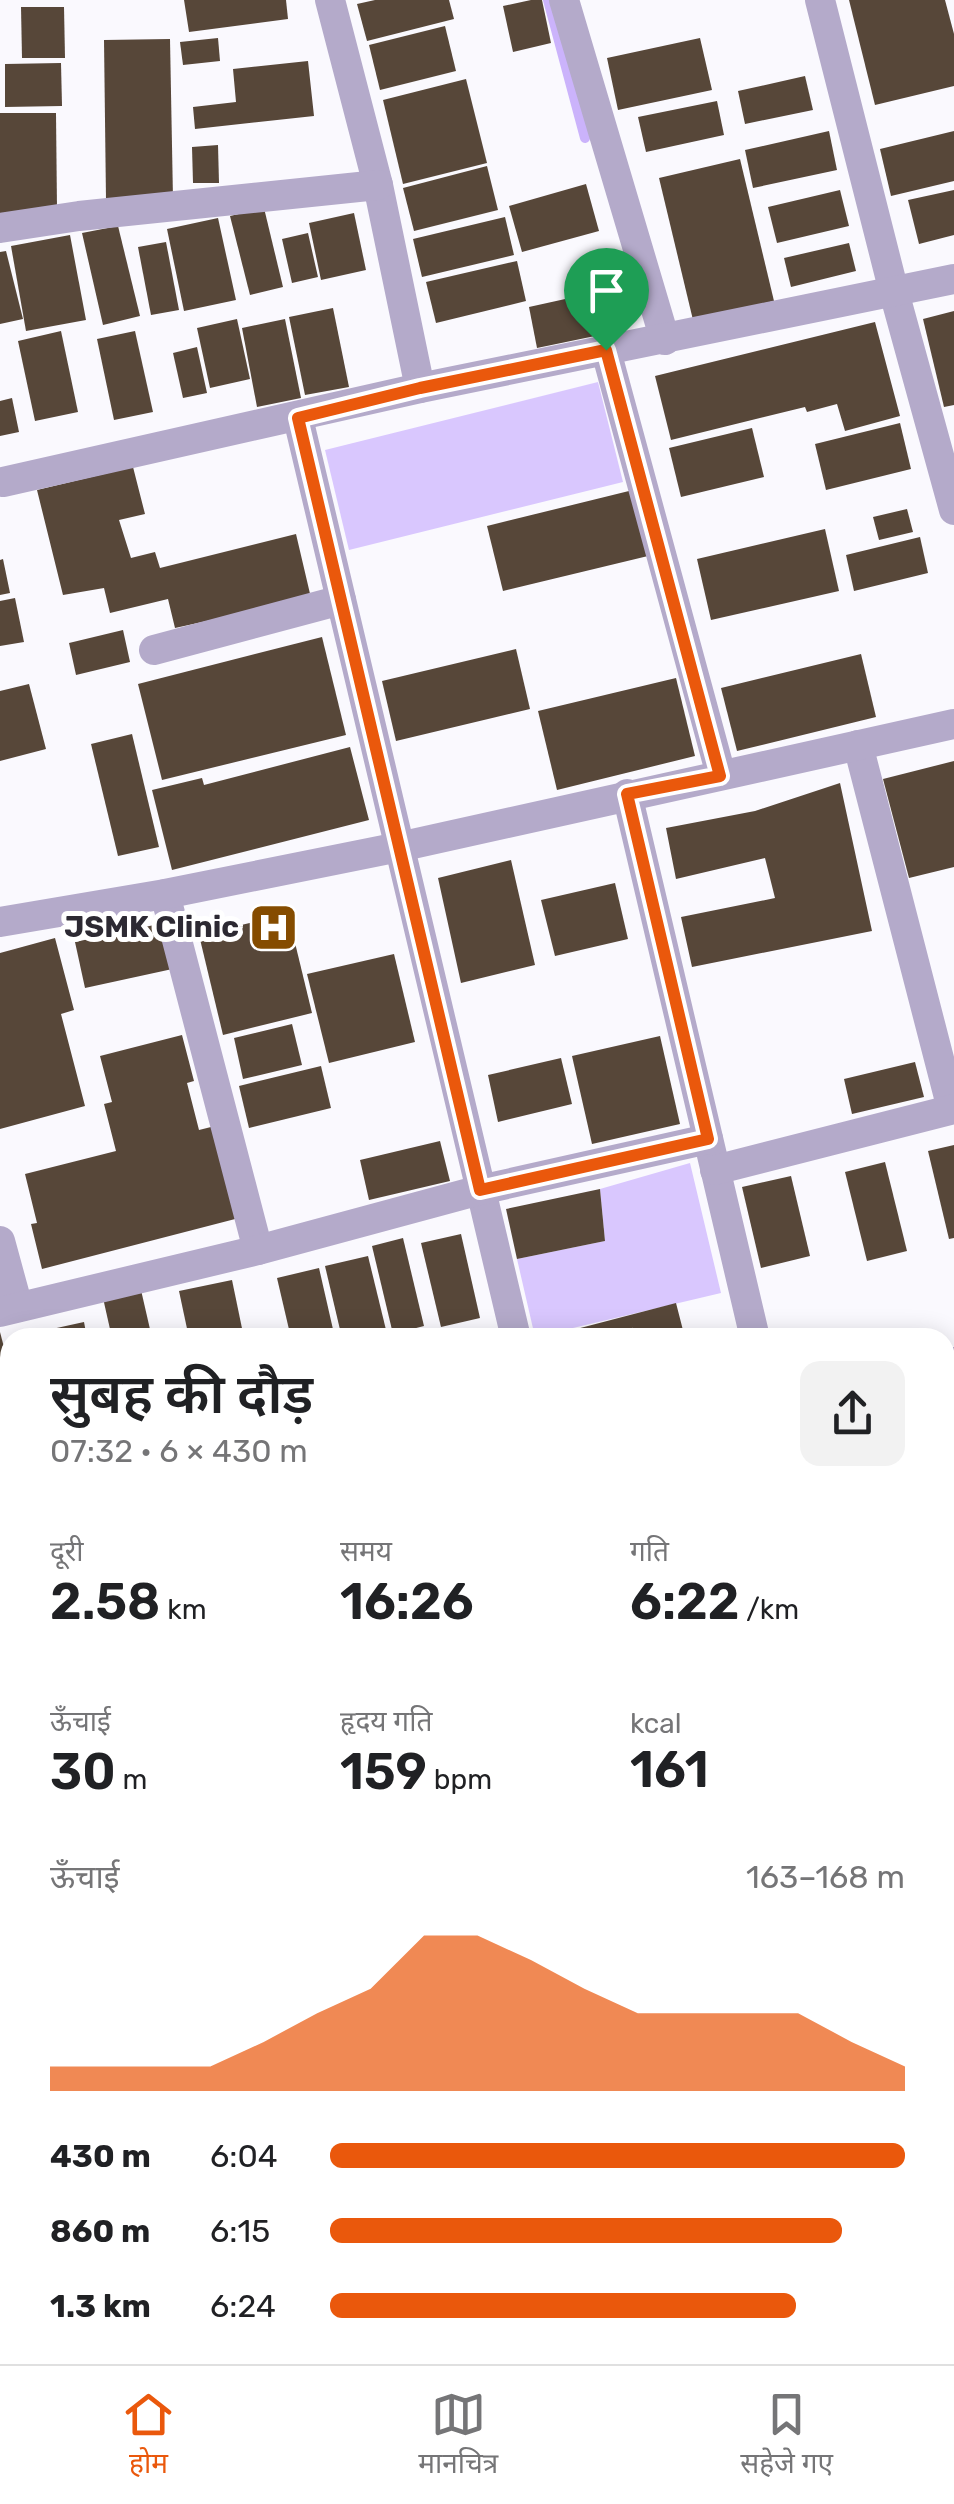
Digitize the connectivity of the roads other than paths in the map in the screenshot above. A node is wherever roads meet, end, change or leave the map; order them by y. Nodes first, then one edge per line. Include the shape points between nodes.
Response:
1 (330, 0) edge
2 (564, 0) edge
3 (820, 0) edge
4 (378, 185) junction
5 (0, 228) edge
6 (954, 279) edge
7 (894, 292) junction
8 (665, 340) junction
9 (606, 350) junction
10 (420, 388) junction
11 (298, 418) junction
12 (4, 482) dead end
13 (954, 510) edge
14 (341, 600) junction
15 (154, 650) dead end
16 (954, 724) edge
17 (858, 745) junction
18 (720, 776) junction
19 (627, 794) junction
20 (399, 847) junction
21 (165, 894) junction
22 (0, 922) edge
23 (953, 1109) edge
24 (708, 1139) junction
25 (715, 1170) junction
26 (480, 1190) junction
27 (0, 1241) edge
28 (258, 1250) junction
29 (9, 1309) edge
30 (514, 1328) edge
31 (753, 1328) edge

1 - 4 street
2 - 8 street
3 - 7 street
4 - 5 street
4 - 10 street
6 - 7 street
7 - 8 street
7 - 13 street
8 - 9 street
9 - 10 street
9 - 18 street
10 - 11 street
11 - 12 street
11 - 14 street
14 - 15 street
14 - 20 street
16 - 17 street
17 - 18 street
17 - 23 street
18 - 19 street
19 - 20 street
19 - 24 street
20 - 21 street
20 - 26 street
21 - 22 street
21 - 28 street
23 - 25 street
24 - 25 street
24 - 26 street
25 - 31 street
26 - 28 street
26 - 30 street
27 - 29 street
28 - 29 street

